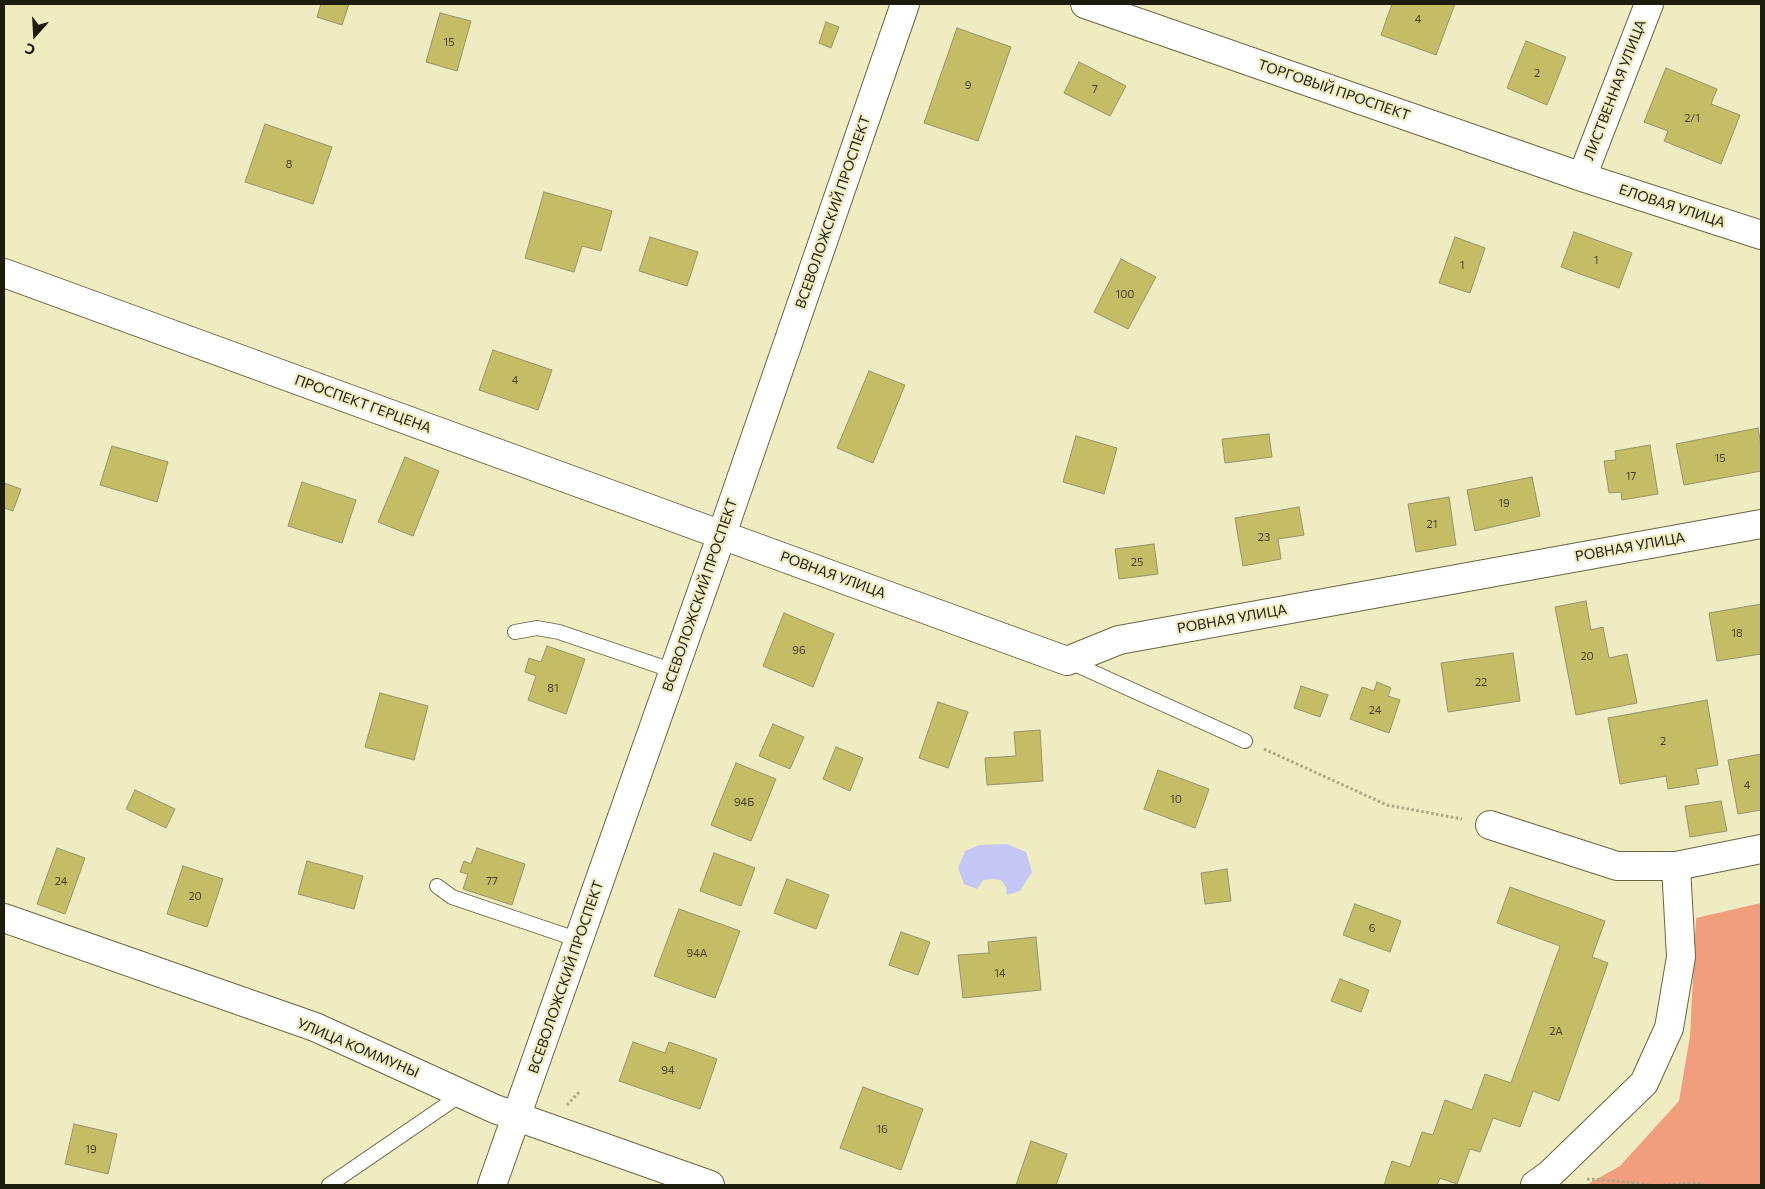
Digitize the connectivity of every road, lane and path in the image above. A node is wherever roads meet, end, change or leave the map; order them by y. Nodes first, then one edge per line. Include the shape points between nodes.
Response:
1 (905, 4) edge
2 (1085, 4) edge
3 (1649, 4) edge
4 (1582, 177) junction
5 (1761, 235) edge
6 (4, 273) edge
7 (1761, 524) edge
8 (722, 534) junction
9 (515, 632) dead end
10 (1067, 661) junction
11 (674, 671) junction
12 (1245, 741) joint
13 (1490, 825) joint
14 (1761, 850) edge
15 (1676, 866) junction
16 (437, 886) dead end
17 (4, 918) edge
18 (579, 940) junction
19 (462, 1094) junction
20 (517, 1116) junction
21 (1548, 1182) edge
22 (329, 1185) edge
23 (492, 1185) edge
24 (710, 1185) edge
25 (1651, 1185) edge
26 (1663, 1185) edge
27 (1704, 1185) edge

1 - 8 street, ВСЕВОЛОЖСКИЙ ПРОСПЕКТ
2 - 4 street, ТОРГОВЫЙ ПРОСПЕКТ
3 - 4 street, ЛИСТВЕННАЯ УЛИЦА
4 - 5 street, ЕЛОВАЯ УЛИЦА
6 - 8 street, ПРОСПЕКТ ГЕРЦЕНА
7 - 10 street, РОВНАЯ УЛИЦА via 1119,640
8 - 10 street, РОВНАЯ УЛИЦА
8 - 11 street, ВСЕВОЛОЖСКИЙ ПРОСПЕКТ
9 - 11 lane via 536,628 559,632
10 - 12 lane
11 - 18 street, ВСЕВОЛОЖСКИЙ ПРОСПЕКТ
12 - 13 path via 1387,804
13 - 15 street via 1617,866
14 - 15 street
15 - 21 street via 1682,957 1669,1028 1644,1083
16 - 18 lane via 452,897
17 - 19 street, УЛИЦА КОММУНЫ via 315,1027
18 - 20 street, ВСЕВОЛОЖСКИЙ ПРОСПЕКТ
19 - 20 street, УЛИЦА КОММУНЫ
19 - 22 lane
20 - 23 street, ВСЕВОЛОЖСКИЙ ПРОСПЕКТ
20 - 24 street, УЛИЦА КОММУНЫ
21 - 25 path
26 - 27 path

